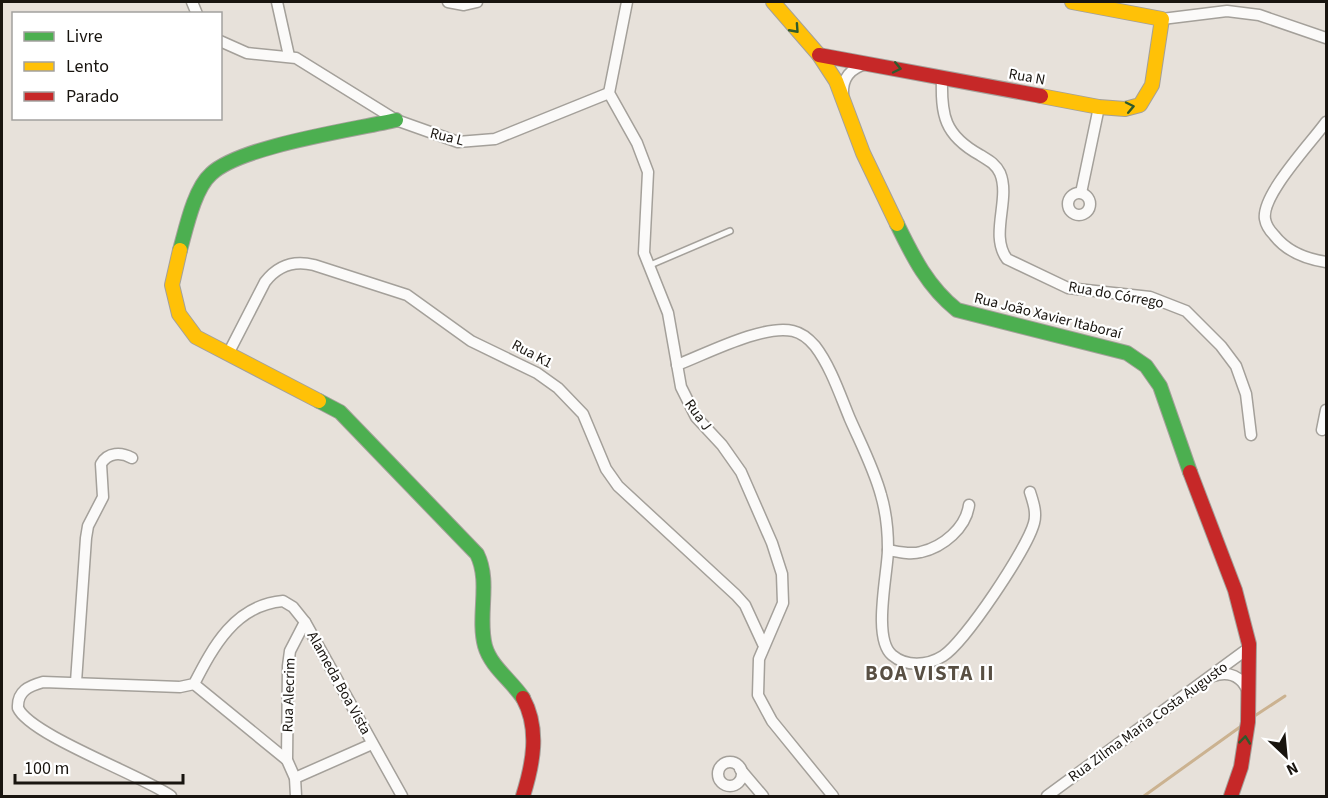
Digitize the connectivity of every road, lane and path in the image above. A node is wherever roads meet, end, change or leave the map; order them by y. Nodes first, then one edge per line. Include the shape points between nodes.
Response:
1 (277, 2) edge
2 (448, 2) edge
3 (477, 2) edge
4 (627, 2) edge
5 (773, 2) edge
6 (1072, 2) edge
7 (1162, 19) junction
8 (1326, 38) edge
9 (222, 41) edge
10 (819, 55) junction
11 (292, 57) junction
12 (873, 63) junction
13 (942, 78) junction
14 (609, 93) junction
15 (843, 94) junction
16 (1099, 107) junction
17 (396, 120) junction
18 (1326, 122) edge
19 (1081, 193) dead end
20 (730, 231) dead end
21 (1326, 262) edge
22 (648, 266) junction
23 (228, 354) junction
24 (677, 365) junction
25 (1326, 410) edge
26 (1322, 430) dead end
27 (1251, 435) dead end
28 (132, 458) dead end
29 (1030, 492) dead end
30 (969, 505) dead end
31 (888, 550) junction
32 (305, 622) junction
33 (763, 644) junction
34 (1250, 647) junction
35 (1210, 677) junction
36 (76, 682) junction
37 (194, 684) junction
38 (1249, 696) junction
39 (372, 744) junction
40 (287, 760) junction
41 (739, 767) dead end
42 (295, 778) junction
43 (171, 796) edge
44 (296, 796) edge
45 (402, 796) edge
46 (523, 796) edge
47 (763, 796) edge
48 (833, 796) edge
49 (1047, 796) edge
50 (1231, 796) edge

1 - 11 street
2 - 3 street
4 - 14 street
5 -> 10 street, Rua João Xavier Itaboraí
6 - 7 street
7 - 8 street via 1227,12 1259,15
16 -> 7 street, Rua N via 1131,109 1144,102 1152,85
9 - 11 street via 247,53
10 - 12 street, Rua N
10 - 15 street, Rua João Xavier Itaboraí
11 - 17 street, Rua L
12 -> 13 street, Rua N
12 - 15 street via 849,74 843,83
13 - 16 street, Rua N
13 - 27 street, Rua do Córrego via 941,106 950,130 992,162 1000,175 1001,241 1007,259 1068,288 1150,297 1186,311 1236,366 1246,394
14 - 17 street, Rua L via 482,142 458,142
14 - 22 street, Rua J via 637,142 648,172 644,242
15 - 34 street, Rua João Xavier Itaboraí via 863,153 906,243 948,304 984,319 1119,350 1146,366 1163,394
16 - 19 street
17 - 23 street via 243,155 210,174 189,218 172,285 174,300 186,325 202,341
18 - 21 street via 1270,196 1265,219 1284,247
20 - 22 lane
22 - 24 street, Rua J via 668,313
23 - 33 street, Rua K1 via 265,282 286,265 314,265 407,296 471,341 537,373 568,396 582,414 611,479 736,595 745,605
23 - 46 street via 340,411 477,554 483,575 485,645 493,663 519,692 533,735 533,764
24 - 31 street via 768,331 793,331 808,338 826,366 876,480
24 - 33 street, Rua J via 690,408 741,472 778,558 784,584 783,603
25 - 26 street
28 - 36 street via 118,453 106,457 101,464 103,497 86,538
29 - 31 street via 1034,521 1022,552 958,641 935,660 910,663 892,655 886,647 883,597
30 - 31 street via 965,521 938,545 920,553
32 - 37 street via 282,601 247,615 217,640
32 - 39 street, Alameda Boa Vista
32 - 40 street, Rua Alecrim via 290,651 288,666
33 - 48 street, Rua J via 756,680 761,703
34 - 35 street, Rua Zilma Maria Costa Augusto
34 - 38 street, Rua João Xavier Itaboraí
35 - 38 street via 1236,676 1244,682
35 - 49 street, Rua Zilma Maria Costa Augusto
36 - 37 street via 180,687
36 - 43 street via 43,682 24,689 17,701 21,715
37 - 40 street
50 -> 38 street, Rua João Xavier Itaboraí via 1240,771
39 - 42 street, Alameda Boa Vista
39 - 45 street, Alameda Boa Vista
40 - 42 street, Rua Alecrim
41 - 47 street
42 - 44 street, Rua Alecrim

